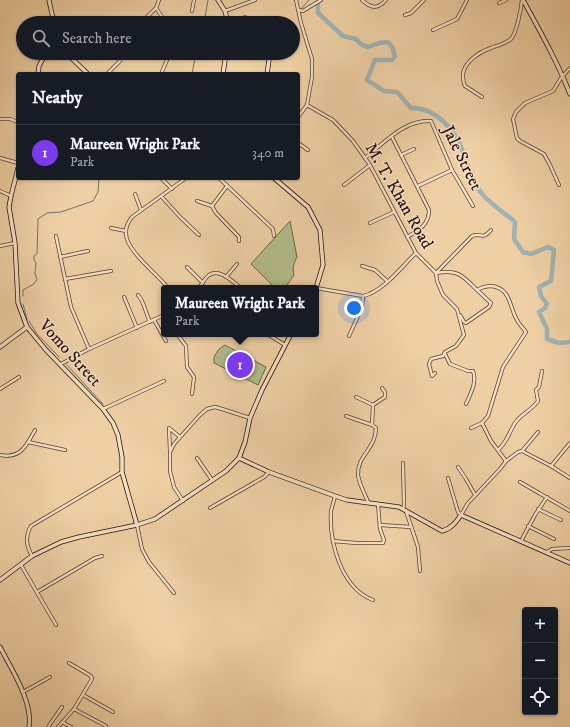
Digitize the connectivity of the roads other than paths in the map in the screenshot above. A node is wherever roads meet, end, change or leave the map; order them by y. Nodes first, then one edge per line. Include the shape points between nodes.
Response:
1 (49, 0) edge
2 (159, 0) edge
3 (194, 0) edge
4 (218, 0) edge
5 (242, 0) edge
6 (255, 0) edge
7 (296, 0) edge
8 (321, 0) edge
9 (362, 0) edge
10 (386, 0) edge
11 (424, 0) edge
12 (467, 0) edge
13 (506, 0) edge
14 (523, 0) edge
15 (499, 3) dead end
16 (243, 4) junction
17 (156, 8) junction
18 (298, 10) junction
19 (192, 11) dead end
20 (225, 11) junction
21 (405, 15) dead end
22 (52, 16) edge
23 (148, 16) edge
24 (161, 16) edge
25 (226, 16) edge
26 (299, 16) edge
27 (300, 19) edge
28 (433, 30) dead end
29 (42, 60) edge
30 (73, 60) edge
31 (120, 60) edge
32 (167, 60) edge
33 (225, 60) edge
34 (269, 60) edge
35 (570, 68) edge
36 (38, 72) edge
37 (86, 72) edge
38 (109, 72) edge
39 (162, 72) edge
40 (223, 72) edge
41 (267, 72) edge
42 (563, 77) junction
43 (570, 94) edge
44 (482, 97) dead end
45 (306, 105) junction
46 (300, 114) edge
47 (0, 119) edge
48 (16, 121) edge
49 (392, 137) junction
50 (300, 144) edge
51 (414, 149) dead end
52 (308, 150) dead end
53 (401, 155) junction
54 (0, 158) edge
55 (365, 158) junction
56 (16, 162) edge
57 (370, 165) junction
58 (452, 170) junction
59 (16, 176) edge
60 (163, 180) edge
61 (183, 180) edge
62 (221, 180) edge
63 (276, 180) edge
64 (344, 185) dead end
65 (559, 185) dead end
66 (227, 186) junction
67 (418, 186) junction
68 (172, 189) junction
69 (0, 191) edge
70 (135, 194) dead end
71 (11, 196) junction
72 (161, 196) junction
73 (197, 201) dead end
74 (212, 206) junction
75 (473, 206) dead end
76 (141, 210) junction
77 (394, 212) junction
78 (370, 223) dead end
79 (111, 228) dead end
80 (491, 230) dead end
81 (126, 231) junction
82 (199, 235) dead end
83 (56, 236) dead end
84 (274, 236) dead end
85 (407, 237) junction
86 (239, 241) dead end
87 (15, 243) junction
88 (0, 246) edge
89 (88, 251) dead end
90 (416, 253) junction
91 (60, 257) junction
92 (237, 264) dead end
93 (362, 266) dead end
94 (187, 267) dead end
95 (111, 271) dead end
96 (435, 272) junction
97 (226, 277) junction
98 (65, 279) junction
99 (387, 281) junction
100 (203, 283) joint
101 (165, 285) edge
102 (237, 285) edge
103 (317, 285) edge
104 (319, 289) edge
105 (477, 290) junction
106 (138, 295) dead end
107 (363, 296) junction
108 (124, 297) dead end
109 (457, 309) junction
110 (161, 317) edge
111 (154, 320) junction
112 (150, 322) junction
113 (27, 327) junction
114 (137, 328) junction
115 (161, 332) edge
116 (349, 336) dead end
117 (164, 337) edge
118 (179, 337) edge
119 (272, 337) edge
120 (289, 337) edge
121 (166, 341) dead end
122 (285, 345) junction
123 (0, 347) edge
124 (89, 349) junction
125 (445, 354) junction
126 (61, 364) junction
127 (542, 371) dead end
128 (435, 373) dead end
129 (19, 377) dead end
130 (164, 381) dead end
131 (382, 388) dead end
132 (0, 389) edge
133 (192, 394) dead end
134 (356, 398) dead end
135 (466, 404) dead end
136 (372, 405) junction
137 (103, 409) junction
138 (346, 416) dead end
139 (250, 418) junction
140 (482, 423) junction
141 (372, 425) junction
142 (471, 428) dead end
143 (35, 430) dead end
144 (538, 432) dead end
145 (180, 437) junction
146 (28, 442) junction
147 (570, 444) edge
148 (65, 450) dead end
149 (498, 450) junction
150 (522, 451) junction
151 (170, 452) junction
152 (0, 455) edge
153 (197, 458) dead end
154 (238, 458) junction
155 (506, 461) junction
156 (403, 463) dead end
157 (551, 466) junction
158 (458, 467) dead end
159 (122, 472) junction
160 (269, 472) junction
161 (448, 478) dead end
162 (570, 478) edge
163 (212, 481) junction
164 (520, 482) dead end
165 (475, 495) junction
166 (336, 496) junction
167 (547, 497) junction
168 (183, 501) junction
169 (368, 502) junction
170 (378, 504) junction
171 (210, 508) dead end
172 (538, 509) junction
173 (404, 510) junction
174 (570, 511) edge
175 (461, 515) junction
176 (561, 520) dead end
177 (137, 525) junction
178 (380, 525) junction
179 (528, 526) junction
180 (411, 527) junction
181 (554, 539) dead end
182 (333, 541) junction
183 (520, 542) junction
184 (570, 548) edge
185 (547, 552) junction
186 (32, 556) junction
187 (102, 556) dead end
188 (570, 563) edge
189 (21, 565) junction
190 (420, 571) dead end
191 (0, 580) edge
192 (37, 592) junction
193 (174, 593) dead end
194 (372, 600) dead end
195 (56, 625) dead end
196 (0, 647) edge
197 (69, 663) dead end
198 (50, 677) dead end
199 (23, 692) junction
200 (83, 695) junction
201 (62, 707) dead end
202 (74, 709) junction
203 (113, 712) dead end
204 (62, 722) junction
205 (106, 726) edge
206 (29, 727) edge
207 (48, 727) edge
208 (58, 727) edge
209 (71, 727) edge

1 - 22 main road
2 - 17 street
3 - 19 street
4 - 20 main road
5 - 16 street
6 - 16 street
7 - 18 street
8 - 18 street via 303,11
9 - 10 street via 375,7
11 - 21 street via 411,13
12 - 28 street via 457,19
13 - 15 street
14 - 42 main road
14 - 44 street via 512,38 476,56 465,66 462,77 465,86
16 - 20 street
17 - 23 street
17 - 24 street
18 - 26 street
20 - 25 main road
27 - 45 street via 312,59 312,78
29 - 36 main road
30 - 37 main road
31 - 38 street
32 - 39 street
33 - 40 main road
34 - 41 main road
35 - 42 street
42 - 43 main road
42 - 65 street via 550,93 525,103 512,119 520,141 544,154
45 - 46 street
45 - 55 street, M. T. Khan Road via 332,120 353,141
47 - 48 street
49 - 53 street
49 - 55 street
49 - 58 street, Jale Street via 413,123 431,121
50 - 52 street
51 - 53 street
53 - 67 street
54 - 56 street
55 - 57 street, M. T. Khan Road
57 - 64 street
57 - 77 street, M. T. Khan Road
58 - 67 street
58 - 75 street, Jale Street
59 - 71 main road, Vomo Street
60 - 68 street
61 - 68 street
62 - 66 street
63 - 103 main road via 308,207 320,230 323,265
66 - 74 street
66 - 84 street via 273,229
67 - 85 street via 429,210 428,217 424,227
68 - 72 street
69 - 71 street
70 - 76 street
71 - 87 main road, Vomo Street via 9,207
72 - 76 street
72 - 82 street
73 - 74 street
74 - 86 street via 239,237
76 - 81 street via 132,217
77 - 78 street
77 - 85 street, M. T. Khan Road
79 - 81 street
80 - 96 street via 483,237 472,236
81 - 101 street via 130,247
83 - 91 street
85 - 90 street, M. T. Khan Road
87 - 88 street
87 - 113 main road, Vomo Street via 18,303
89 - 91 street
90 - 96 street, M. T. Khan Road
90 - 99 street
91 - 98 street
92 - 97 street
93 - 99 street via 375,270
94 - 100 street
95 - 98 street
96 - 105 street via 460,274
96 - 109 street via 443,294
97 - 100 street via 214,273
97 - 102 street
98 - 124 street via 71,307
99 - 107 street via 376,291
104 - 107 street
105 - 109 street via 489,300 489,307 466,323
105 - 140 street via 482,286 501,288 526,332 503,367 488,416
106 - 112 street via 142,299
107 - 116 street via 362,307
108 - 114 street
109 - 125 street via 464,335 456,346
110 - 111 street
111 - 112 street
111 - 115 street
112 - 114 street
113 - 123 main road
113 - 126 main road, Vomo Street
114 - 124 street
117 - 121 street
118 - 133 street via 186,346 187,367 194,377
119 - 122 street
120 - 122 main road
122 - 139 main road
124 - 126 street
125 - 128 street via 429,360 432,376
125 - 135 street via 450,364 473,371 474,385
126 - 137 main road, Vomo Street
127 - 149 street via 536,390 538,401 516,422 505,443
129 - 132 street
130 - 137 street
131 - 136 street via 385,392 384,397
134 - 136 street
136 - 141 street
137 - 159 main road, Vomo Street via 118,435
138 - 141 street
139 - 145 street via 222,408 208,409
139 - 154 main road via 245,442
140 - 142 street
140 - 149 street
141 - 169 street via 376,428 375,440 363,457 358,470 358,478
143 - 146 street
144 - 150 street
145 - 151 street
145 - 151 street via 169,428
146 - 148 street
146 - 152 street via 16,455
147 - 157 street
149 - 155 street
150 - 155 street
150 - 157 street
151 - 168 street via 172,480
153 - 163 street
154 - 160 main road
154 - 163 main road
155 - 165 street
156 - 173 street
157 - 162 street
158 - 165 street
159 - 177 main road, Vomo Street
159 - 186 street via 31,526 26,536
160 - 166 main road
160 - 171 street
161 - 175 street
163 - 168 main road
164 - 167 street
165 - 175 street
166 - 169 main road
166 - 182 street via 331,511
167 - 172 street
167 - 174 street
168 - 177 main road via 161,516
169 - 170 main road
170 - 173 main road
170 - 178 street
172 - 176 street
172 - 179 street
173 - 175 main road via 442,531 447,530
173 - 180 street
175 - 183 main road
177 - 186 main road via 70,539
177 - 193 street via 142,549 149,562
178 - 180 street
178 - 182 street via 383,543
179 - 181 street
179 - 183 street
180 - 190 street via 418,547
182 - 194 street via 344,573 361,594
183 - 185 main road
184 - 185 street via 552,549
185 - 188 main road
186 - 189 main road
187 - 192 street
189 - 191 main road
189 - 192 street
192 - 195 street
196 - 199 main road
197 - 200 street via 92,677
198 - 199 street
199 - 206 main road via 30,713
200 - 202 street
200 - 203 street
201 - 207 street
202 - 204 street
202 - 205 street
204 - 208 street
204 - 209 street

